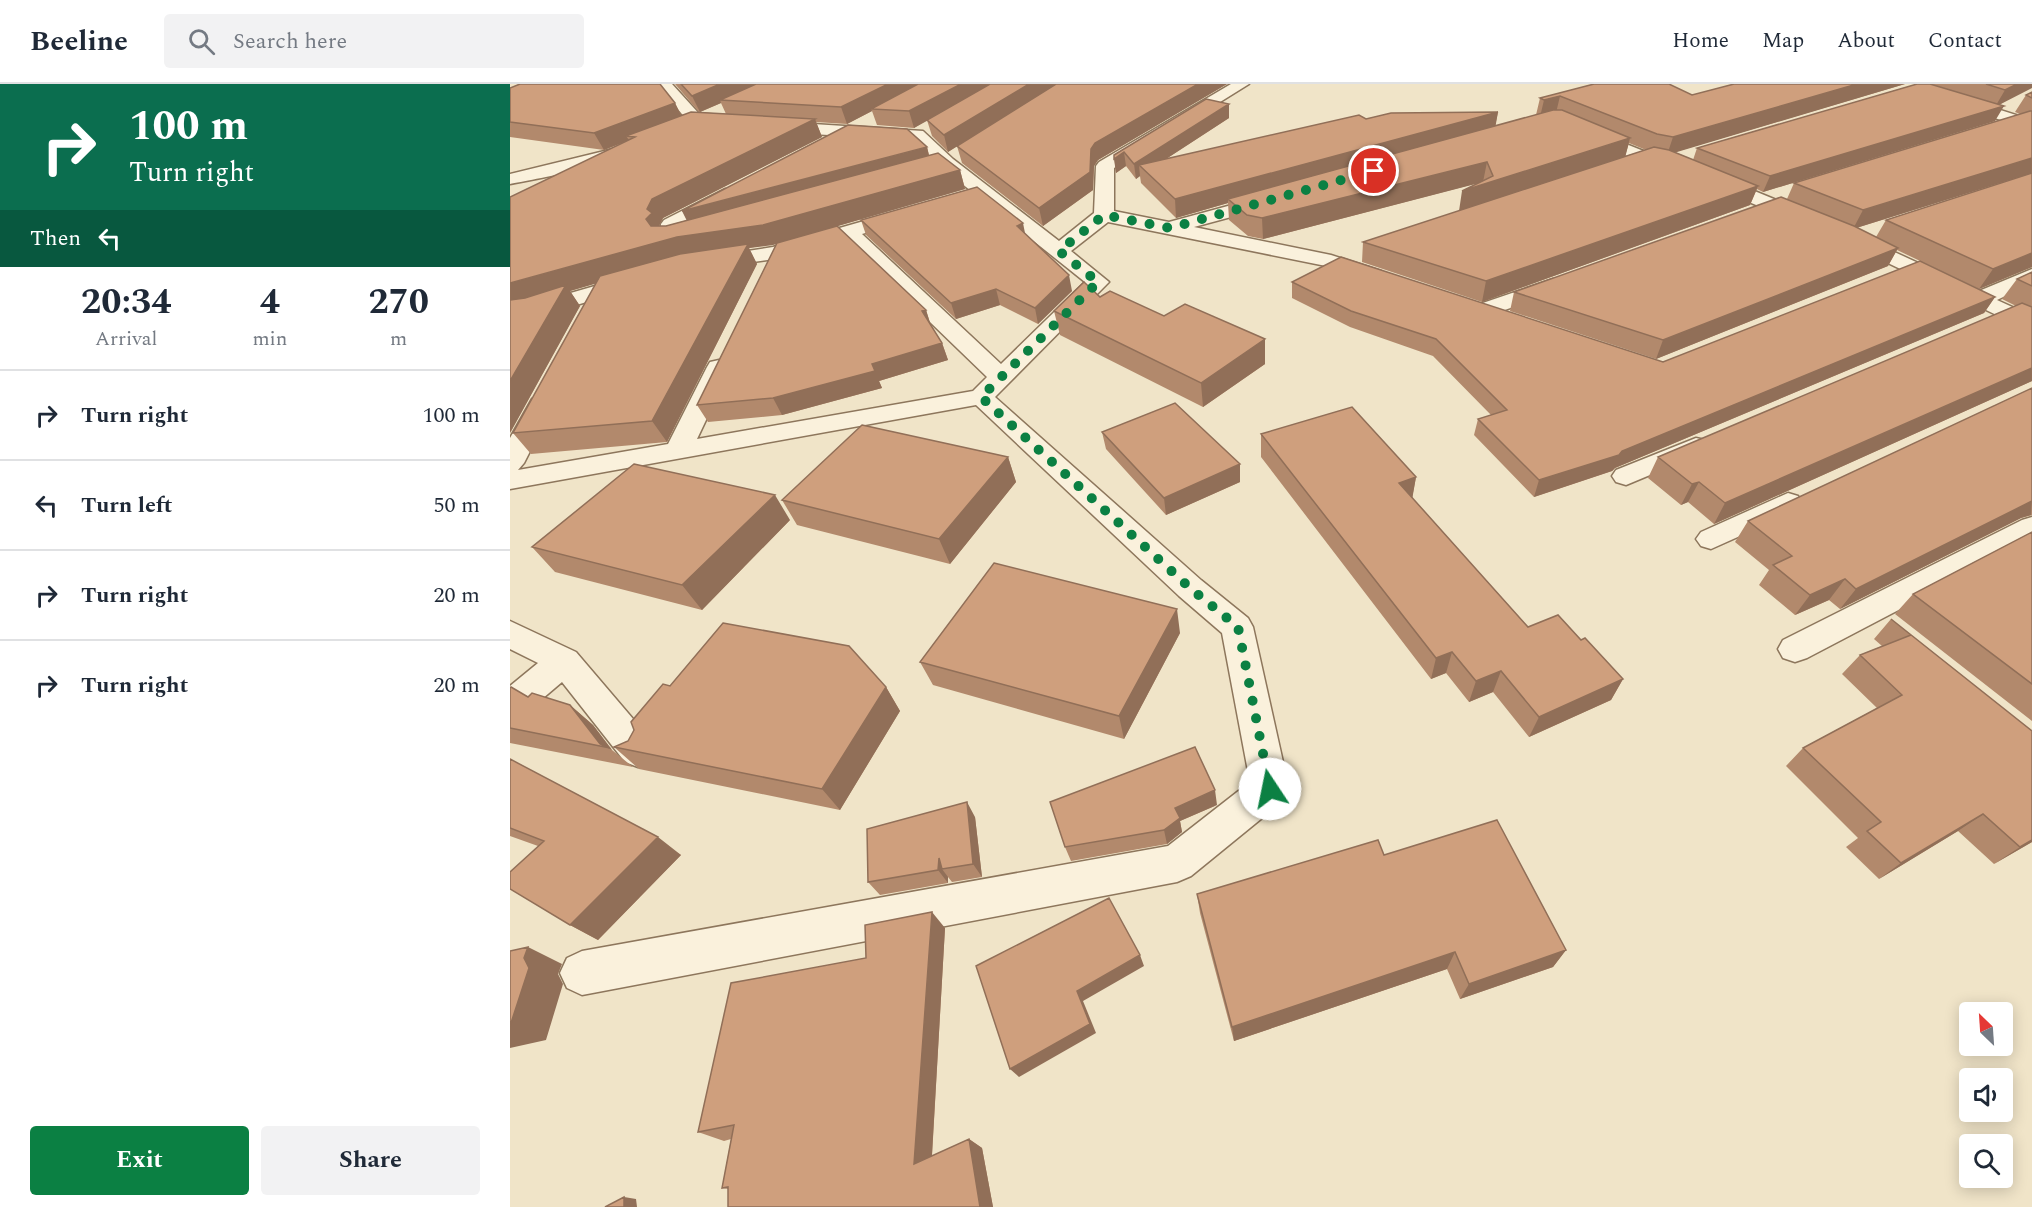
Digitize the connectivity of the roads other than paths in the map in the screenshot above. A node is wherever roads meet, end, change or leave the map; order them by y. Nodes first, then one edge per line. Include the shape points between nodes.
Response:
1 (664, 84) edge
2 (1242, 84) edge
3 (1936, 95) edge
4 (728, 108) edge
5 (2022, 117) edge
6 (870, 119) edge
7 (697, 122) junction
8 (1565, 124) edge
9 (677, 130) edge
10 (843, 132) junction
11 (1986, 132) edge
12 (637, 146) edge
13 (813, 148) edge
14 (967, 151) edge
15 (1691, 156) edge
16 (1647, 158) junction
17 (1668, 162) junction
18 (947, 163) junction
19 (1625, 165) edge
20 (925, 169) edge
21 (510, 179) edge
22 (742, 186) edge
23 (985, 192) junction
24 (1294, 194) edge
25 (962, 199) edge
26 (927, 209) edge
27 (1104, 215) junction
28 (1170, 228) junction
29 (847, 231) junction
30 (1874, 231) edge
31 (691, 233) edge
32 (1852, 238) junction
33 (669, 239) junction
34 (1365, 250) dead end
35 (1059, 251) junction
36 (1331, 261) junction
37 (1911, 266) junction
38 (665, 272) junction
39 (1889, 275) edge
40 (2032, 275) edge
41 (1571, 278) edge
42 (1396, 282) edge
43 (603, 289) junction
44 (1980, 299) junction
45 (1460, 304) edge
46 (1482, 311) junction
47 (2007, 313) junction
48 (510, 314) edge
49 (587, 320) edge
50 (1515, 322) edge
51 (2032, 325) edge
52 (1974, 327) edge
53 (729, 346) edge
54 (554, 381) edge
55 (991, 387) junction
56 (1713, 439) edge
57 (678, 450) junction
58 (510, 462) edge
59 (1626, 476) dead end
60 (510, 480) edge
61 (1807, 494) edge
62 (2032, 527) edge
63 (1711, 539) dead end
64 (1866, 612) junction
65 (510, 634) edge
66 (1894, 634) edge
67 (1795, 649) dead end
68 (564, 662) junction
69 (510, 706) edge
70 (638, 751) edge
71 (582, 973) dead end

1 - 7 street
2 - 27 street via 1104,166
3 - 5 street via 1997,114
4 - 7 street
5 - 11 street
6 - 10 street
7 - 9 street
7 - 10 street
8 - 16 street
10 - 13 street
10 - 18 street via 922,132
12 - 21 street via 608,157
14 - 18 street
15 - 17 street
16 - 17 street
16 - 19 street
17 - 32 street
18 - 20 street
18 - 23 street
22 - 33 street via 671,224
23 - 25 street
23 - 35 street
24 - 28 street
26 - 29 street
27 - 28 street
27 - 35 street
28 - 36 street
29 - 38 street via 770,263 688,265
29 - 55 street
30 - 32 street
31 - 33 street
32 - 37 street
33 - 38 street
34 - 36 street
35 - 55 street via 1098,282
36 - 42 street
37 - 39 street
37 - 44 street
38 - 43 street
40 - 44 street
41 - 46 street
43 - 48 street via 531,312
43 - 49 street
44 - 47 street
45 - 46 street
46 - 50 street
47 - 51 street
47 - 52 street
53 - 57 street
54 - 58 street
55 - 57 street
55 - 71 street via 1190,588 1238,627 1270,789 1177,863
56 - 59 street
57 - 60 street
61 - 63 street
62 - 64 street
64 - 66 street
64 - 67 street
65 - 68 street
68 - 69 street
68 - 70 street

